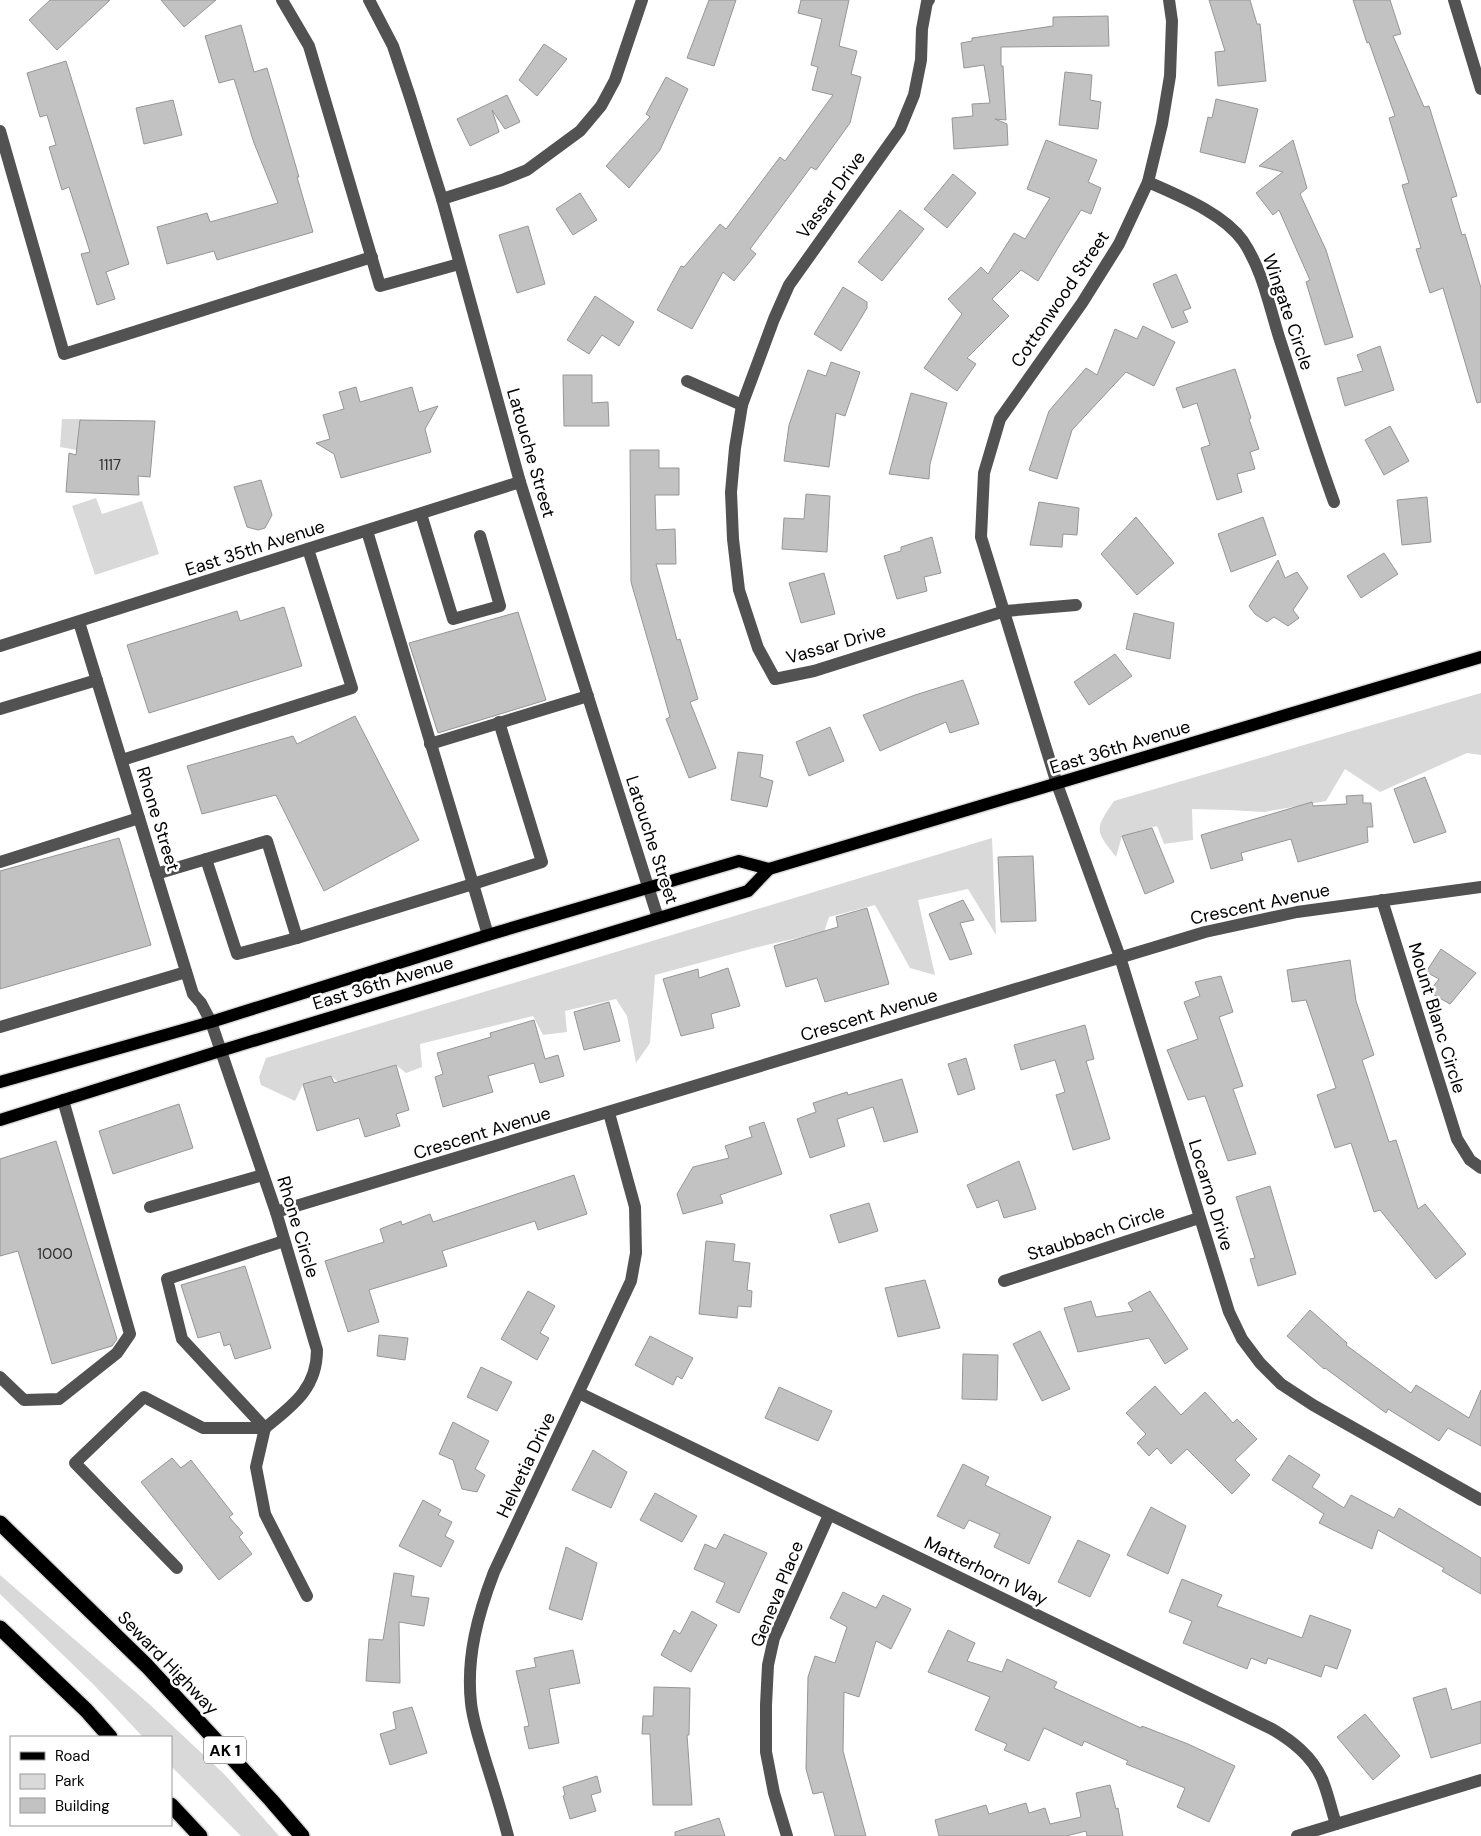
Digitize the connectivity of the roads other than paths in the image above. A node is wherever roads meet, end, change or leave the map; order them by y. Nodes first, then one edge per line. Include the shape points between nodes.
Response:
1 (282, 0) edge
2 (369, 0) edge
3 (642, 0) edge
4 (929, 0) edge
5 (1170, 0) edge
6 (1454, 0) edge
7 (1481, 89) edge
8 (0, 131) edge
9 (1148, 182) junction
10 (442, 199) junction
11 (372, 258) junction
12 (459, 264) junction
13 (687, 381) dead end
14 (742, 405) junction
15 (520, 482) junction
16 (1334, 502) dead end
17 (421, 514) junction
18 (366, 531) junction
19 (480, 536) dead end
20 (308, 549) junction
21 (1076, 605) dead end
22 (1005, 611) junction
23 (79, 622) junction
24 (0, 646) edge
25 (1481, 657) edge
26 (97, 680) junction
27 (588, 696) junction
28 (0, 709) edge
29 (499, 722) junction
30 (430, 744) junction
31 (122, 760) junction
32 (1057, 784) junction
33 (139, 818) junction
34 (206, 859) junction
35 (0, 862) edge
36 (769, 869) junction
37 (156, 874) junction
38 (473, 884) junction
39 (648, 887) junction
40 (1481, 887) edge
41 (1382, 900) junction
42 (658, 918) junction
43 (488, 935) junction
44 (297, 938) junction
45 (1120, 957) junction
46 (186, 972) junction
47 (210, 1022) junction
48 (0, 1027) edge
49 (220, 1051) junction
50 (0, 1082) edge
51 (63, 1100) junction
52 (609, 1113) junction
53 (0, 1120) edge
54 (1481, 1168) edge
55 (263, 1175) junction
56 (150, 1207) dead end
57 (276, 1212) junction
58 (1200, 1218) junction
59 (284, 1241) junction
60 (1004, 1282) dead end
61 (0, 1377) edge
62 (579, 1393) junction
63 (265, 1428) junction
64 (1481, 1500) edge
65 (829, 1515) junction
66 (0, 1523) edge
67 (177, 1568) dead end
68 (307, 1596) dead end
69 (0, 1628) edge
70 (109, 1736) edge
71 (1481, 1780) edge
72 (172, 1806) edge
73 (1336, 1824) junction
74 (200, 1836) edge
75 (302, 1836) edge
76 (508, 1836) edge
77 (787, 1836) edge
78 (1298, 1836) edge

1 - 11 street via 309,46
2 - 10 street, Latouche Street via 393,46
3 - 10 street via 615,80 601,106 580,131 527,170
4 - 14 street, Vassar Drive via 914,95 900,129 789,285
5 - 9 street, Cottonwood Street via 1170,76
6 - 7 street
8 - 11 street via 64,354
9 - 16 street, Wingate Circle via 1221,219 1243,241 1258,269
9 - 22 street, Cottonwood Street via 1119,244 1000,419 984,473 981,537
10 - 12 street, Latouche Street
11 - 12 street via 380,286
12 - 15 street, Latouche Street
13 - 14 street
14 - 22 street, Vassar Drive via 732,492 739,590 758,648 775,679 814,671
15 - 17 street, East 35th Avenue
15 - 27 street, Latouche Street
17 - 18 street, East 35th Avenue
17 - 19 street via 452,619 500,606
18 - 20 street, East 35th Avenue
18 - 30 street
20 - 23 street, East 35th Avenue
20 - 31 street via 352,688
21 - 22 street
22 - 32 street, Cottonwood Street
23 - 24 street, East 35th Avenue
23 - 26 street, Rhone Street
25 - 32 main road, East 36th Avenue
26 - 28 street
26 - 31 street, Rhone Street
27 - 29 street
27 - 39 street, Latouche Street
29 - 30 street
29 - 38 street via 542,862
30 - 38 street
31 - 33 street, Rhone Street
32 - 36 main road, East 36th Avenue
32 - 45 street, Locarno Drive
33 - 35 street
33 - 37 street, Rhone Street
34 - 37 street
34 - 44 street via 237,954
34 - 44 street via 266,841
36 - 39 main road, East 36th Avenue via 739,861
36 - 42 main road, East 36th Avenue via 748,891
37 - 46 street, Rhone Street
38 - 43 street
38 - 44 street
39 - 42 street, Latouche Street
39 - 43 main road, East 36th Avenue
40 - 41 street, Crescent Avenue
41 - 45 street, Crescent Avenue via 1297,912 1204,932
41 - 54 street, Mount Blanc Circle via 1457,1140 1470,1160
42 - 49 main road, East 36th Avenue
43 - 47 main road, East 36th Avenue
45 - 52 street, Crescent Avenue
45 - 58 street, Locarno Drive
46 - 47 street, Rhone Street via 193,994
46 - 48 street
47 - 49 street, Rhone Circle
47 - 50 main road, East 36th Avenue
49 - 51 main road, East 36th Avenue
49 - 55 street, Rhone Circle
51 - 53 main road, East 36th Avenue
51 - 61 street via 130,1334 117,1353 59,1399 24,1400
52 - 57 street, Crescent Avenue
52 - 62 street, Helvetia Drive via 635,1207 636,1252 632,1281
55 - 56 street
55 - 57 street, Rhone Circle
57 - 59 street, Rhone Circle
58 - 60 street, Staubbach Circle
58 - 64 street, Locarno Drive via 1229,1312 1242,1339 1260,1363 1281,1384 1313,1405
59 - 63 street, Rhone Circle via 317,1350 317,1362 304,1393
59 - 63 street via 167,1279 182,1339
62 - 65 street, Matterhorn Way
62 - 76 street, Helvetia Drive via 494,1572 473,1639 471,1703
63 - 67 street via 203,1428 144,1397 75,1463
63 - 68 street via 256,1467 265,1514
65 - 73 street, Matterhorn Way via 1272,1729 1290,1740 1314,1766 1322,1778
65 - 77 street, Geneva Place via 774,1638 768,1665 766,1752
66 - 75 highway, Seward Highway / AK 1 via 147,1666
69 - 70 highway
71 - 73 street
72 - 74 highway
73 - 78 street

